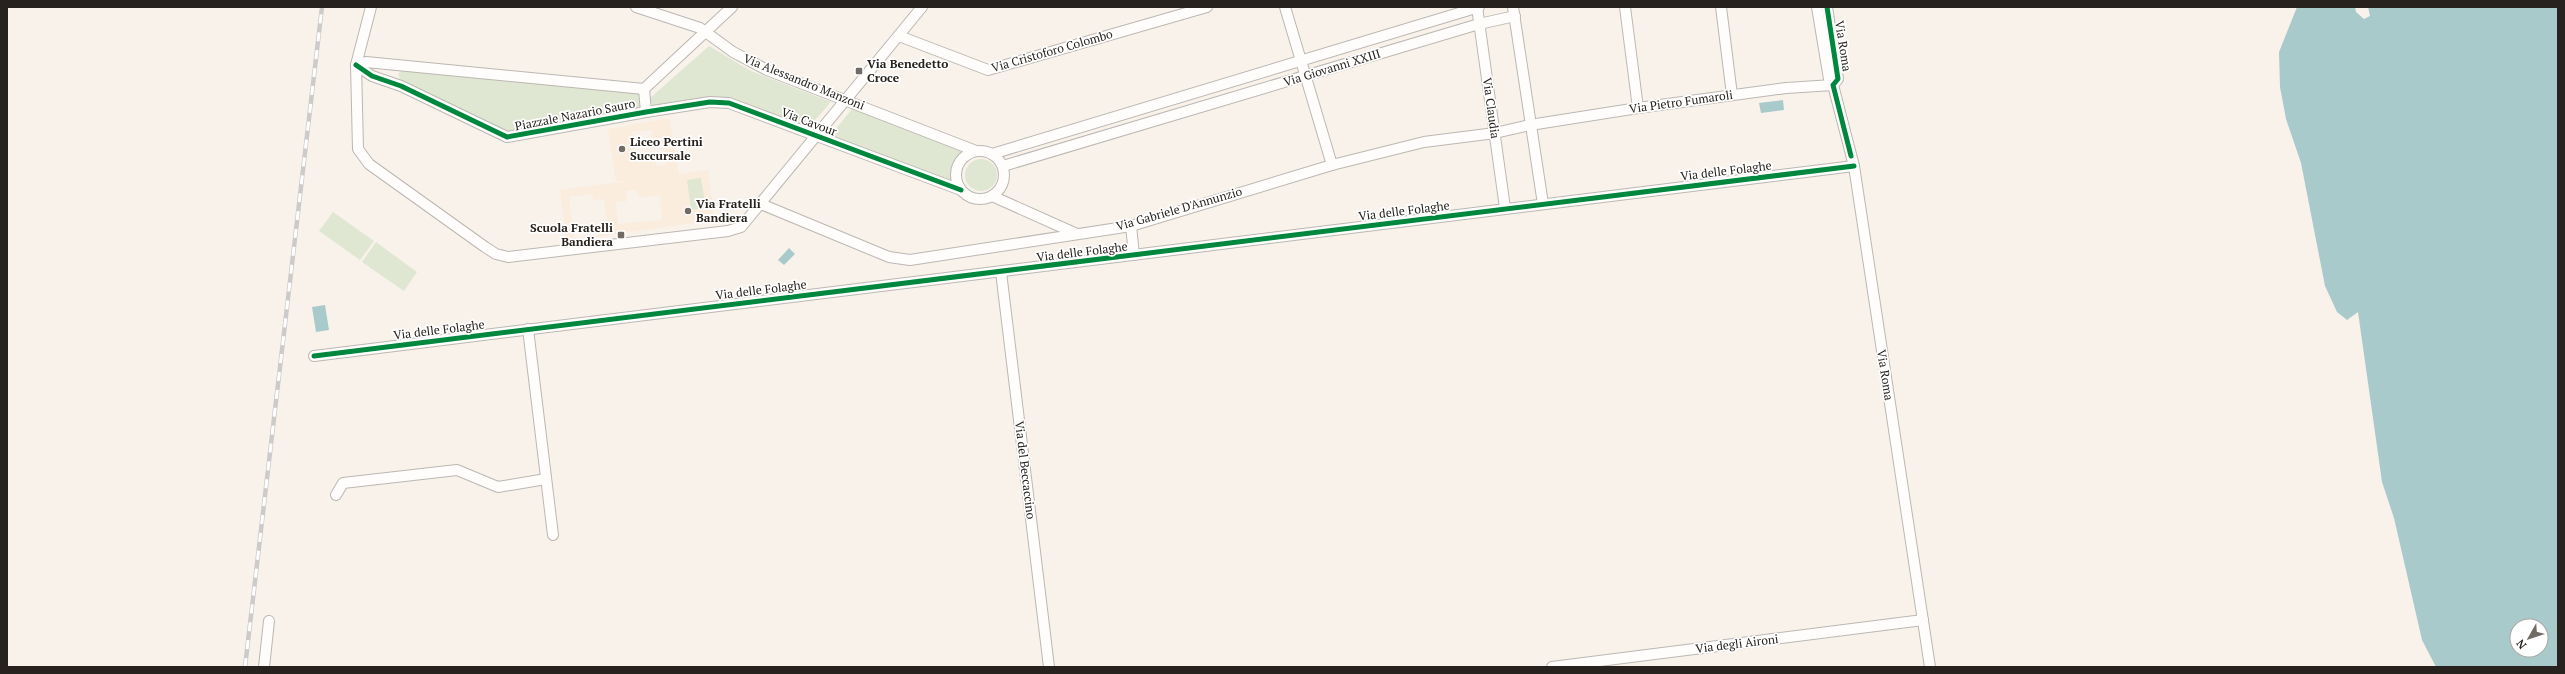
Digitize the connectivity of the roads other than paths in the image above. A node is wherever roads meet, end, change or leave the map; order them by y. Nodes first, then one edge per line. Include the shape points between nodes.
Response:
1 (371, 7) edge
2 (636, 7) edge
3 (732, 7) edge
4 (922, 7) edge
5 (1207, 7) edge
6 (1285, 7) edge
7 (1478, 7) edge
8 (1625, 7) edge
9 (1720, 7) edge
10 (1817, 7) edge
11 (1827, 7) edge
12 (1514, 11) edge
13 (1479, 24) junction
14 (707, 33) junction
15 (899, 36) junction
16 (1300, 60) junction
17 (356, 65) junction
18 (1306, 76) junction
19 (1833, 85) junction
20 (644, 89) junction
21 (1732, 94) junction
22 (846, 100) junction
23 (1144, 108) junction
24 (1638, 108) junction
25 (646, 112) junction
26 (1149, 123) junction
27 (1530, 124) junction
28 (1495, 133) junction
29 (815, 135) junction
30 (976, 151) junction
31 (992, 154) junction
32 (1332, 165) junction
33 (1003, 166) junction
34 (1854, 166) junction
35 (961, 190) junction
36 (992, 196) junction
37 (762, 204) junction
38 (1543, 204) junction
39 (1505, 208) junction
40 (1131, 226) junction
41 (1077, 234) junction
42 (1134, 255) junction
43 (1001, 272) junction
44 (528, 329) junction
45 (314, 356) dead end
46 (546, 479) junction
47 (336, 495) dead end
48 (552, 535) dead end
49 (1923, 620) junction
50 (269, 621) dead end
51 (264, 667) edge
52 (1049, 667) edge
53 (1552, 667) edge
54 (1930, 667) edge

1 - 17 street
2 - 14 street, Via Alessandro Manzoni via 700,28
3 - 14 street
4 - 15 street
5 - 15 street, Via Cristoforo Colombo via 988,70
6 - 16 street
7 - 13 street, Via Claudia
7 - 16 street, Via Giovanni XXIII
8 - 24 street
9 - 21 street
10 - 19 street, Via Roma via 1828,79
11 - 19 street, Via Roma via 1838,79
12 - 13 street, Via Giovanni XXIII
12 - 27 street
13 - 18 street, Via Giovanni XXIII
13 - 28 street, Via Claudia
14 - 20 street
14 - 22 street, Via Alessandro Manzoni via 750,62
15 - 22 street
16 - 18 street
16 - 23 street, Via Giovanni XXIII
17 - 20 street, Piazzale Nazario Sauro via 366,62
17 - 25 street, Piazzale Nazario Sauro via 366,73 401,86 505,137
17 - 37 street via 357,139 362,157 485,247 502,256 514,257 734,230 745,224
18 - 26 street, Via Giovanni XXIII
18 - 32 street
19 - 21 street, Via Pietro Fumaroli
19 - 34 street, Via Roma
20 - 25 street, Piazzale Nazario Sauro
21 - 24 street, Via Pietro Fumaroli
22 - 29 street
22 - 30 street, Via Alessandro Manzoni
23 - 26 street
23 - 31 street, Via Giovanni XXIII
24 - 27 street, Via Pietro Fumaroli
25 - 29 street, Via Cavour via 710,102 728,103
26 - 33 street, Via Giovanni XXIII
27 - 28 street, Via Gabriele D'Annunzio
27 - 38 street
28 - 32 street, Via Gabriele D'Annunzio via 1424,142
28 - 39 street, Via Claudia
29 - 35 street, Via Cavour
29 - 37 street
30 - 31 street
30 - 35 street via 962,159 958,166 956,174
31 - 33 street
32 - 40 street, Via Gabriele D'Annunzio
33 - 36 street via 1004,180
34 - 38 street, Via delle Folaghe
34 - 49 street, Via Roma
35 - 36 street via 972,198
36 - 41 street
37 - 41 street, Via Gabriele D'Annunzio via 886,256 902,260
38 - 39 street, Via delle Folaghe
39 - 42 street, Via delle Folaghe
40 - 41 street, Via Gabriele D'Annunzio
40 - 42 street
42 - 43 street, Via delle Folaghe
43 - 44 street, Via delle Folaghe
43 - 52 street, Via del Beccaccino
44 - 45 street, Via delle Folaghe
44 - 46 street
46 - 47 street via 498,486 457,470 343,483
46 - 48 street
49 - 53 street, Via degli Aironi
49 - 54 street, Via Roma
50 - 51 street

